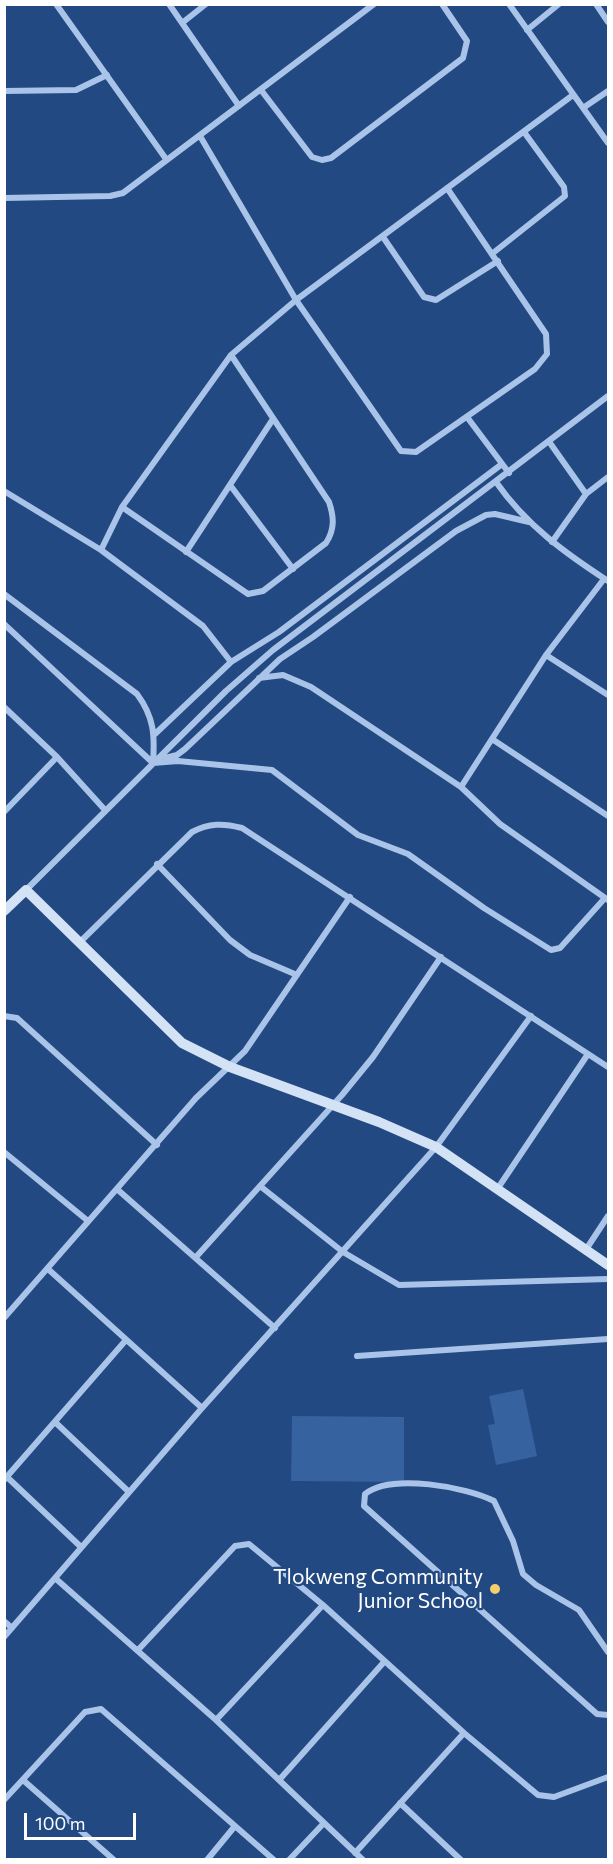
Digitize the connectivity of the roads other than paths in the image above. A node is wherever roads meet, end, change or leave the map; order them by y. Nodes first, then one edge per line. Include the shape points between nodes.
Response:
1 (56, 4) edge
2 (169, 4) edge
3 (206, 4) edge
4 (374, 4) edge
5 (442, 4) edge
6 (509, 4) edge
7 (559, 4) edge
8 (596, 4) edge
9 (182, 22) junction
10 (609, 22) edge
11 (527, 30) junction
12 (107, 75) junction
13 (261, 90) junction
14 (4, 91) edge
15 (609, 91) edge
16 (573, 95) junction
17 (239, 106) junction
18 (583, 108) junction
19 (524, 132) junction
20 (200, 136) junction
21 (609, 143) edge
22 (166, 159) junction
23 (447, 188) junction
24 (4, 198) edge
25 (383, 237) junction
26 (493, 253) junction
27 (498, 261) junction
28 (296, 300) junction
29 (231, 356) junction
30 (609, 396) edge
31 (467, 417) junction
32 (273, 419) junction
33 (550, 443) junction
34 (502, 464) junction
35 (509, 473) junction
36 (609, 477) edge
37 (496, 482) junction
38 (230, 485) junction
39 (4, 491) edge
40 (586, 494) junction
41 (122, 507) junction
42 (529, 522) junction
43 (552, 542) junction
44 (101, 550) junction
45 (186, 552) junction
46 (293, 569) junction
47 (606, 580) edge
48 (4, 594) edge
49 (4, 624) edge
50 (546, 656) junction
51 (231, 662) junction
52 (259, 678) junction
53 (609, 695) edge
54 (4, 707) edge
55 (155, 734) junction
56 (492, 738) junction
57 (57, 757) junction
58 (155, 761) junction
59 (461, 787) junction
60 (105, 810) junction
61 (4, 812) edge
62 (609, 816) edge
63 (157, 864) junction
64 (26, 890) junction
65 (350, 897) junction
66 (607, 899) edge
67 (4, 911) edge
68 (79, 943) junction
69 (441, 957) junction
70 (297, 975) junction
71 (4, 1016) edge
72 (531, 1016) junction
73 (588, 1054) junction
74 (230, 1066) junction
75 (609, 1067) edge
76 (334, 1104) junction
77 (157, 1145) junction
78 (436, 1147) junction
79 (5, 1153) edge
80 (260, 1186) junction
81 (498, 1188) junction
82 (118, 1190) junction
83 (609, 1216) edge
84 (88, 1221) junction
85 (587, 1248) junction
86 (343, 1252) junction
87 (196, 1257) junction
88 (609, 1265) edge
89 (48, 1269) junction
90 (609, 1279) edge
91 (4, 1318) edge
92 (275, 1328) junction
93 (609, 1339) edge
94 (126, 1340) junction
95 (357, 1356) dead end
96 (202, 1408) junction
97 (55, 1422) junction
98 (6, 1479) edge
99 (129, 1492) junction
100 (81, 1547) junction
101 (55, 1578) junction
102 (323, 1605) junction
103 (4, 1621) edge
104 (12, 1628) junction
105 (4, 1637) edge
106 (138, 1650) junction
107 (609, 1652) edge
108 (384, 1662) junction
109 (609, 1715) edge
110 (216, 1720) junction
111 (464, 1733) junction
112 (609, 1777) edge
113 (280, 1779) junction
114 (23, 1780) junction
115 (4, 1800) edge
116 (400, 1803) junction
117 (323, 1824) junction
118 (235, 1826) junction
119 (355, 1853) junction
120 (114, 1860) edge
121 (207, 1860) edge
122 (274, 1860) edge
123 (289, 1860) edge
124 (363, 1860) edge
125 (461, 1860) edge

1 - 12 street
2 - 9 street
3 - 9 street
4 - 13 street
5 - 13 street via 466,41 463,58 331,158 312,157
6 - 11 street
7 - 11 street
8 - 10 street
9 - 17 street
11 - 16 street
12 - 14 street via 76,90
12 - 22 street
13 - 17 street
15 - 18 street
16 - 18 street
16 - 19 street
17 - 20 street
18 - 21 street
19 - 23 street
19 - 26 street via 564,187 565,196
20 - 22 street
20 - 28 street
22 - 24 street via 119,194
23 - 25 street
23 - 26 street
25 - 27 street via 424,297 430,300
25 - 28 street
26 - 27 street
27 - 31 street via 546,334 547,354 536,369
28 - 29 street
28 - 31 street via 401,451 416,452
29 - 32 street
29 - 41 street
30 - 33 street
31 - 34 street
32 - 38 street
32 - 46 street via 332,511 332,534 326,543
33 - 35 street
33 - 40 street
34 - 35 street
34 - 51 street via 279,632
35 - 37 street
36 - 40 street
37 - 42 street
37 - 58 street via 273,650
38 - 45 street
38 - 46 street
39 - 44 street
40 - 43 street
41 - 44 street
41 - 45 street
42 - 43 street
42 - 52 street via 495,514 478,518 280,658
43 - 47 street
44 - 51 street via 202,626
45 - 46 street via 248,594 263,591
47 - 50 street
48 - 55 street via 137,694 147,708
49 - 58 street
50 - 53 street
50 - 56 street
51 - 55 street
52 - 58 street via 185,749 172,758
52 - 59 street via 283,675 304,684
54 - 57 street
55 - 58 street
56 - 59 street
56 - 62 street
57 - 60 street
57 - 61 street
58 - 60 street
58 - 66 street via 272,770 358,835 408,854 551,950 560,948
59 - 66 street via 500,824
60 - 64 street
63 - 65 street via 192,832 213,824 229,824 242,828
63 - 68 street
63 - 70 street via 230,940 250,955
64 - 67 street
64 - 68 street
65 - 69 street
65 - 70 street
68 - 74 street via 182,1043
69 - 72 street
69 - 76 street via 373,1057
70 - 74 street via 253,1042
71 - 77 street via 17,1018
72 - 73 street
72 - 78 street
73 - 75 street
73 - 81 street
74 - 76 street
74 - 77 street via 195,1098
76 - 78 street
76 - 80 street
77 - 82 street
78 - 81 street
78 - 86 street
79 - 84 street
80 - 86 street
80 - 87 street
81 - 85 street
82 - 84 street
82 - 87 street
83 - 85 street
84 - 89 street
85 - 88 street
86 - 90 street via 390,1282 406,1286
86 - 92 street
87 - 92 street
89 - 91 street
89 - 94 street
92 - 96 street
93 - 95 street
94 - 96 street
94 - 97 street
96 - 99 street
97 - 98 street
97 - 99 street
98 - 100 street
99 - 100 street
100 - 101 street
101 - 104 street
101 - 106 street
102 - 106 street via 254,1546 239,1544
102 - 108 street
102 - 110 street
103 - 104 street
104 - 105 street
106 - 110 street
107 - 109 street via 579,1610 523,1574 494,1501 440,1485 373,1488 365,1494 364,1506 597,1714
108 - 111 street
108 - 113 street
110 - 113 street
111 - 112 street via 542,1797 554,1797
111 - 116 street
113 - 117 street
114 - 115 street
114 - 118 street via 85,1712 101,1709
114 - 120 street
116 - 119 street
116 - 125 street
117 - 119 street
117 - 123 street
118 - 121 street
118 - 122 street
119 - 124 street

